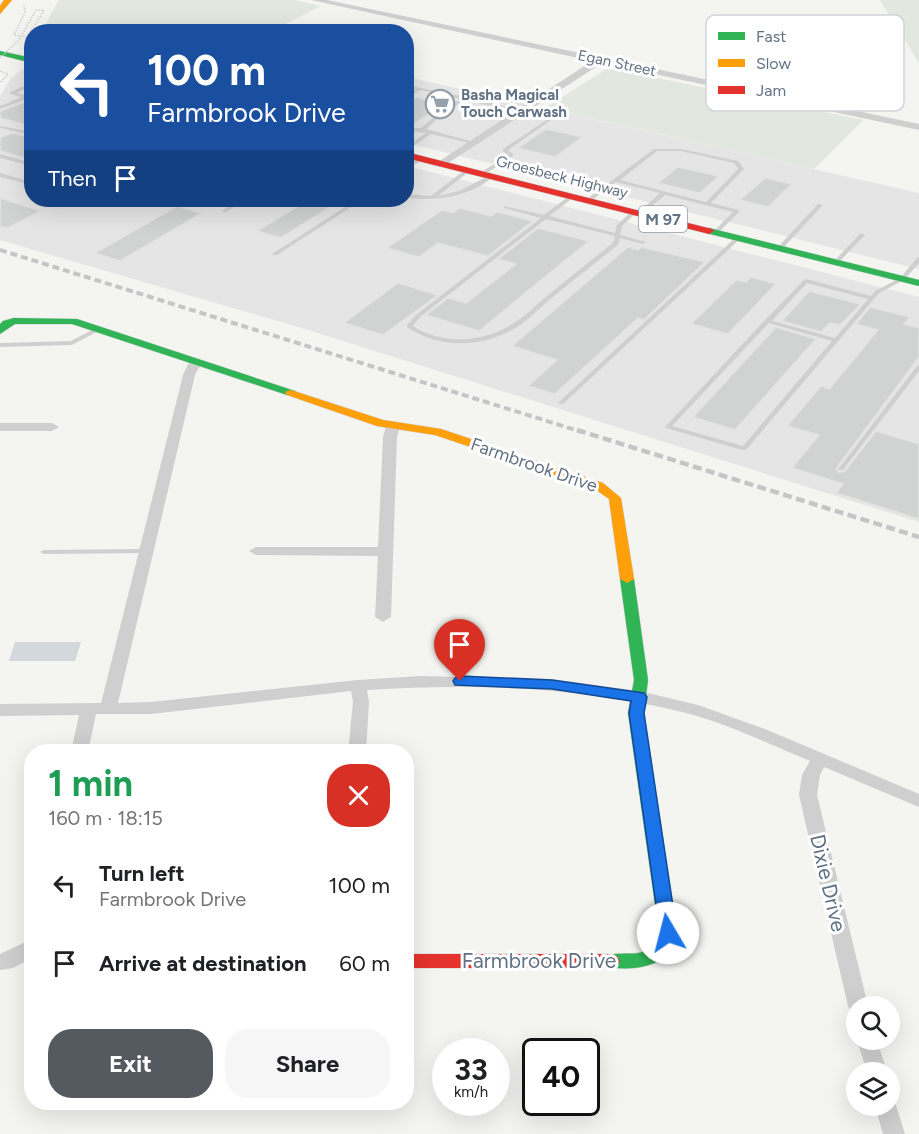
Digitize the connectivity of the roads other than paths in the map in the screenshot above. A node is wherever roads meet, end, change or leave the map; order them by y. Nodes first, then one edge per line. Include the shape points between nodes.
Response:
1 (8, 0) edge
2 (315, 0) edge
3 (0, 12) edge
4 (0, 53) edge
5 (24, 58) edge
6 (600, 60) junction
7 (706, 82) edge
8 (414, 87) edge
9 (24, 88) edge
10 (420, 88) junction
11 (414, 92) edge
12 (24, 96) edge
13 (24, 98) edge
14 (465, 98) junction
15 (0, 108) edge
16 (521, 110) junction
17 (843, 111) edge
18 (0, 127) edge
19 (919, 127) edge
20 (414, 130) edge
21 (422, 130) junction
22 (24, 132) edge
23 (430, 132) junction
24 (472, 143) junction
25 (414, 144) edge
26 (0, 156) edge
27 (414, 157) edge
28 (422, 159) junction
29 (24, 163) edge
30 (414, 164) edge
31 (442, 164) junction
32 (481, 173) junction
33 (0, 175) edge
34 (615, 180) junction
35 (24, 182) edge
36 (664, 193) junction
37 (414, 196) edge
38 (572, 196) junction
39 (433, 197) junction
40 (589, 200) junction
41 (707, 204) junction
42 (820, 205) dead end
43 (231, 207) edge
44 (348, 207) edge
45 (506, 207) dead end
46 (224, 211) dead end
47 (637, 213) junction
48 (545, 217) junction
49 (716, 232) junction
50 (862, 235) dead end
51 (617, 236) junction
52 (738, 238) junction
53 (643, 242) dead end
54 (780, 248) junction
55 (275, 254) dead end
56 (919, 259) edge
57 (836, 262) junction
58 (902, 279) junction
59 (919, 283) edge
60 (872, 297) junction
61 (767, 321) junction
62 (98, 329) junction
63 (0, 331) edge
64 (836, 340) junction
65 (0, 345) edge
66 (198, 363) junction
67 (919, 367) edge
68 (561, 403) dead end
69 (393, 426) junction
70 (0, 427) edge
71 (52, 427) dead end
72 (841, 470) dead end
73 (146, 551) junction
74 (256, 551) dead end
75 (44, 552) dead end
76 (386, 552) junction
77 (383, 617) dead end
78 (358, 685) junction
79 (639, 697) junction
80 (89, 709) junction
81 (108, 709) junction
82 (0, 710) edge
83 (81, 744) edge
84 (358, 744) edge
85 (819, 760) junction
86 (919, 801) edge
87 (24, 953) edge
88 (414, 961) edge
89 (0, 962) edge
90 (856, 996) edge
91 (889, 1116) edge
92 (894, 1134) edge

1 - 3 street
2 - 6 street, Egan Street
4 - 5 street
6 - 7 street, Egan Street
6 - 16 street
8 - 10 lane
9 - 12 lane via 12,93
10 - 11 lane
10 - 14 lane
13 - 15 lane
14 - 16 lane
14 - 21 lane
16 - 24 street
16 - 32 lane via 552,117 505,150 511,155
17 - 19 street, Egan Street
18 - 22 lane
20 - 21 lane
21 - 23 lane
23 - 24 lane
23 - 25 lane
24 - 31 street
26 - 29 lane
27 - 28 street, Groesbeck Highway / M 97
28 - 30 lane
28 - 31 street, Groesbeck Highway / M 97
31 - 32 street, Groesbeck Highway / M 97
32 - 38 street, Groesbeck Highway / M 97
32 - 39 lane
32 - 39 lane via 466,193
33 - 35 lane
34 - 36 lane
34 - 40 lane
34 - 41 lane via 656,150 681,150 736,162 741,169
36 - 41 lane
36 - 47 lane
37 - 39 lane
38 - 40 street, Groesbeck Highway / M 97
38 - 48 lane
40 - 47 street, Groesbeck Highway / M 97
41 - 49 lane via 737,211
42 - 54 lane
43 - 46 lane
44 - 55 lane
45 - 48 lane
47 - 49 street, Groesbeck Highway / M 97
47 - 51 lane via 619,226
48 - 51 lane
48 - 51 lane via 409,326 420,335 462,341 491,336 512,327 616,244
49 - 52 street, Groesbeck Highway / M 97
50 - 57 lane
51 - 53 lane
52 - 54 street, Groesbeck Highway / M 97
52 - 68 lane
54 - 57 street, Groesbeck Highway / M 97
56 - 58 lane
57 - 58 street, Groesbeck Highway / M 97
58 - 59 street, Groesbeck Highway / M 97
58 - 60 lane
60 - 61 lane via 806,280
60 - 64 lane
61 - 64 lane
61 - 64 lane via 668,427 744,449
62 - 63 street, Farmbrook Drive via 73,321 14,321
62 - 65 lane via 72,343
62 - 66 street, Farmbrook Drive
66 - 69 street, Farmbrook Drive
66 - 73 street via 189,375
67 - 72 lane
69 - 76 street
69 - 79 street, Farmbrook Drive via 437,432 599,486 615,498 641,680
70 - 71 street
73 - 75 lane
73 - 81 street
74 - 76 street
76 - 77 street
78 - 79 street via 420,681 552,684
78 - 81 street via 213,702
78 - 84 street via 361,702
79 - 85 street via 729,721
79 - 88 street, Farmbrook Drive via 636,713 668,933 668,944 661,953 633,961
80 - 81 street
80 - 82 street
80 - 83 street
85 - 86 street
85 - 90 street, Dixie Drive via 811,775 808,795
87 - 89 street
91 - 92 street

